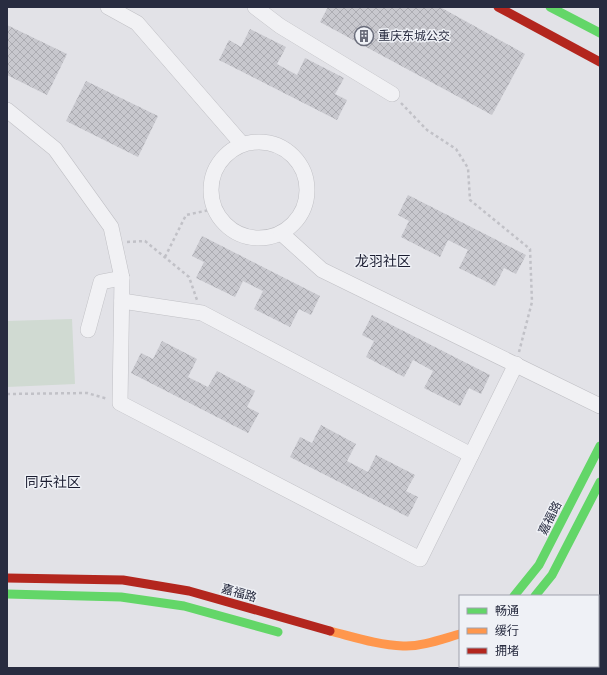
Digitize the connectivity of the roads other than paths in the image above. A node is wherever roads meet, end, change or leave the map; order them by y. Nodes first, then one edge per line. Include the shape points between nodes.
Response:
1 (108, 7) edge
2 (255, 7) edge
3 (498, 7) edge
4 (550, 7) edge
5 (600, 33) edge
6 (600, 62) edge
7 (392, 94) road end
8 (7, 110) edge
9 (242, 144) junction
10 (281, 233) junction
11 (122, 278) junction
12 (122, 301) junction
13 (88, 330) dead end
14 (516, 364) junction
15 (600, 406) edge
16 (600, 446) edge
17 (471, 455) junction
18 (600, 482) edge
19 (7, 578) edge
20 (7, 594) edge
21 (515, 595) edge
22 (537, 595) edge
23 (459, 634) edge
24 (291, 635) dead end

1 - 9 street via 137,23
2 - 7 street via 280,26
3 - 6 main road
4 - 5 main road
8 - 11 street via 55,149 111,227
9 - 10 street via 258,141 274,144 288,151 302,168 308,194 304,210 294,224
9 - 10 street via 228,152 217,164 211,178 210,194 214,209 223,222 235,232 250,238 266,238
10 - 14 street via 322,270
11 - 12 street
11 - 13 street via 101,282
12 - 17 street via 202,313
12 - 17 street via 120,402 420,559
14 - 15 street
14 - 17 street
16 - 21 main road, 嘉福路 via 539,564
18 - 22 main road via 552,575
19 - 23 main road, 嘉福路 via 123,580 190,591 371,642 404,646
20 - 24 main road via 121,597 184,606

